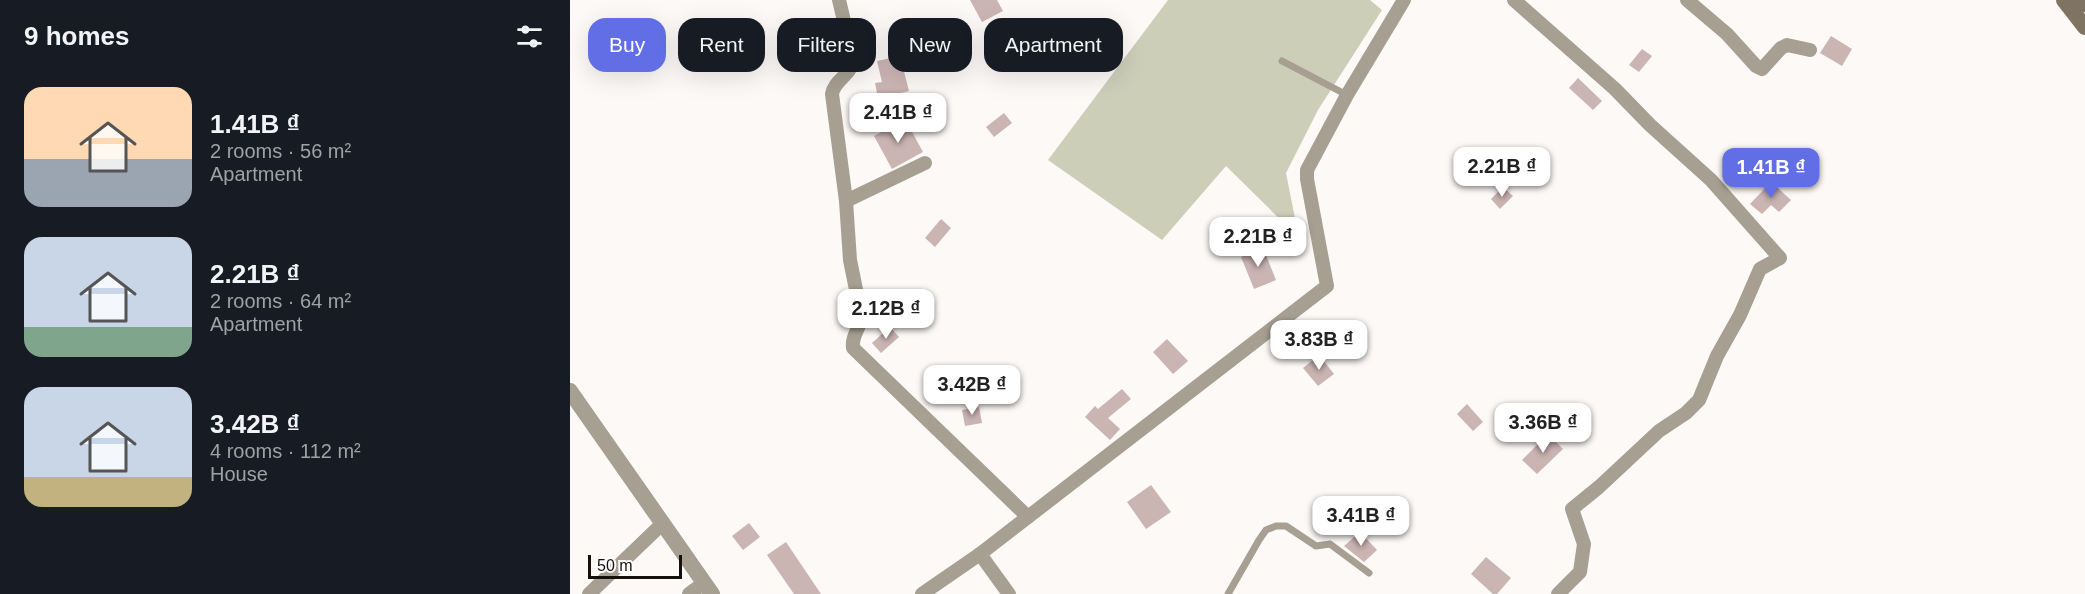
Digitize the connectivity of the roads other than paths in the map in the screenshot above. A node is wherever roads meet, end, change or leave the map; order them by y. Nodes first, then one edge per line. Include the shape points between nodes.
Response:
1 (839, 0) edge
2 (1404, 0) edge
3 (1687, 0) edge
4 (2064, 0) edge
5 (2082, 0) edge
6 (1523, 2) edge
7 (2085, 4) edge
8 (2085, 27) edge
9 (1810, 50) dead end
10 (1282, 61) dead end
11 (1347, 95) junction
12 (925, 163) dead end
13 (846, 201) junction
14 (570, 391) edge
15 (1028, 517) junction
16 (662, 524) junction
17 (980, 554) junction
18 (1369, 573) dead end
19 (708, 589) edge
20 (589, 594) edge
21 (689, 594) edge
22 (922, 594) edge
23 (1009, 594) edge
24 (1228, 594) edge
25 (1558, 594) edge

1 - 13 street via 853,59 850,70 833,87 832,94
2 - 11 street
3 - 9 street via 1762,69 1787,45
4 - 8 main road
5 - 7 main road
6 - 25 street via 1711,180 1779,258 1760,268 1699,400 1572,509 1584,544 1580,572
10 - 11 lane
11 - 15 street via 1307,170 1327,286
12 - 13 street
13 - 15 street via 850,260 862,321 853,338 853,348
14 - 16 street
15 - 17 street
16 - 19 street
16 - 20 street
17 - 22 street
17 - 23 street
18 - 24 lane via 1330,544 1316,546 1280,525 1266,530
19 - 21 street

